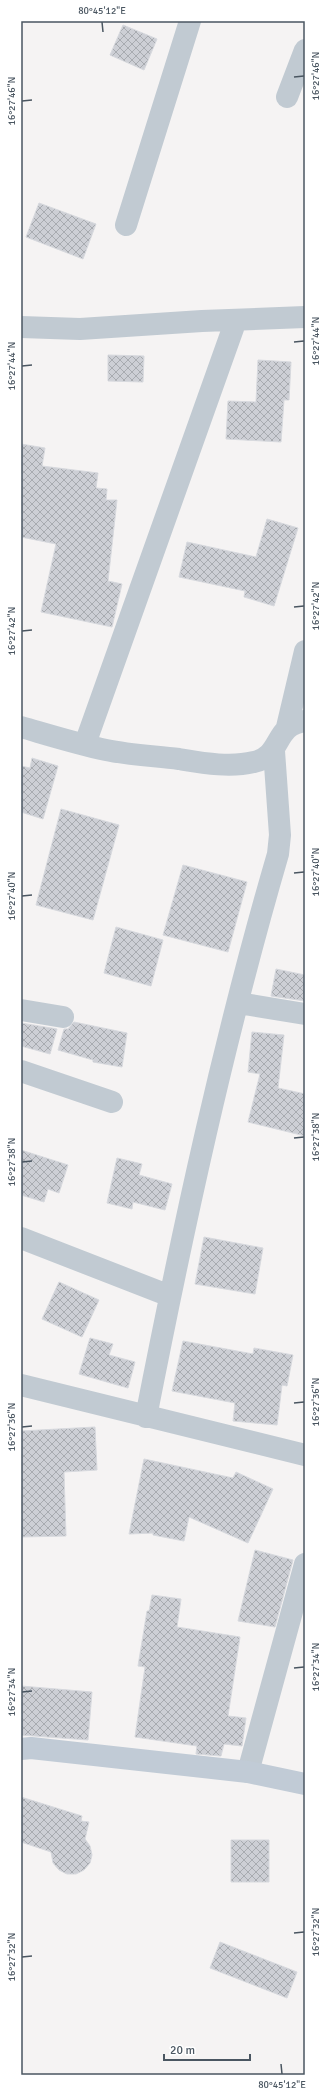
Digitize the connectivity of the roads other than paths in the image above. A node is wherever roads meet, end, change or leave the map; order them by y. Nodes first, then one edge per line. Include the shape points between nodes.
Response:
1 (190, 21) edge
2 (305, 50) edge
3 (287, 97) dead end
4 (126, 225) dead end
5 (305, 317) edge
6 (236, 320) junction
7 (21, 327) edge
8 (305, 651) edge
9 (296, 724) edge
10 (21, 727) edge
11 (86, 744) junction
12 (274, 751) junction
13 (238, 1003) junction
14 (21, 1010) edge
15 (305, 1014) edge
16 (63, 1017) dead end
17 (21, 1071) edge
18 (112, 1102) dead end
19 (21, 1238) edge
20 (170, 1296) junction
21 (21, 1385) edge
22 (146, 1417) junction
23 (305, 1455) edge
24 (305, 1564) edge
25 (21, 1749) edge
26 (248, 1772) junction
27 (305, 1784) edge

1 - 4 street
2 - 3 street
5 - 6 street
6 - 7 street via 80,329
6 - 11 street
8 - 9 street
9 - 12 street
10 - 11 street
11 - 12 street via 107,750 215,764 245,765 260,761
12 - 13 street via 280,835 278,854
13 - 15 street
13 - 20 street
14 - 16 street
17 - 18 street
19 - 20 street
20 - 22 street
21 - 22 street
22 - 23 street
24 - 26 street
25 - 26 main road via 31,1748
26 - 27 main road

